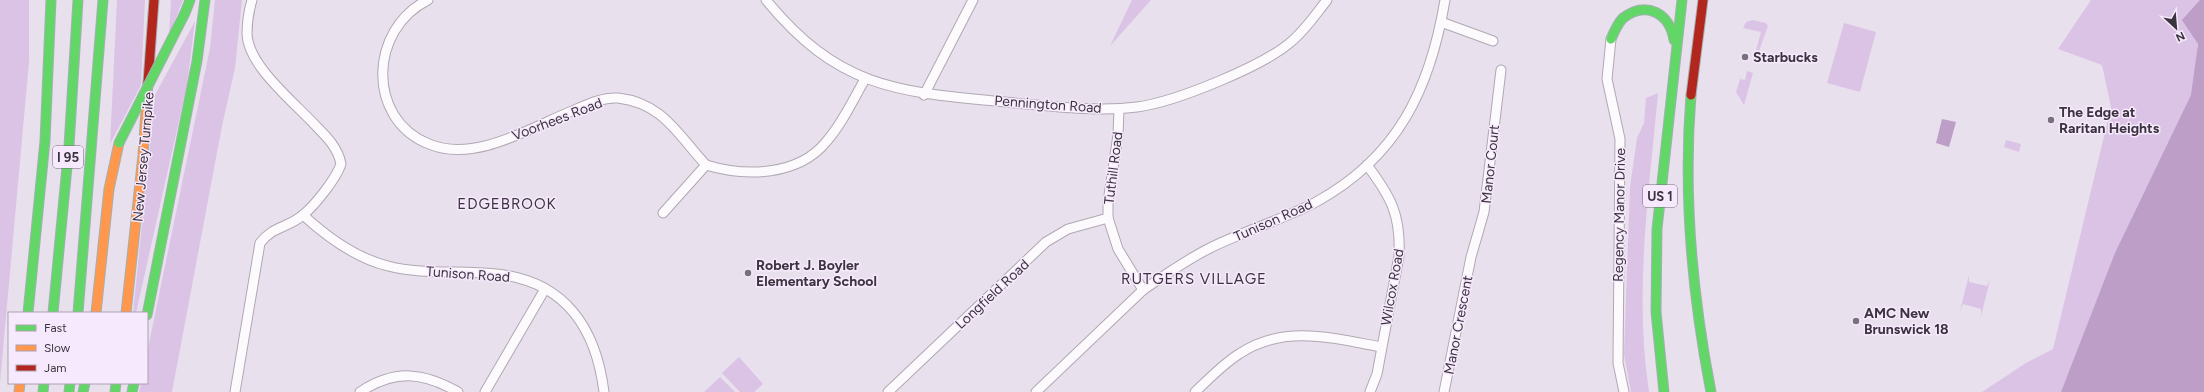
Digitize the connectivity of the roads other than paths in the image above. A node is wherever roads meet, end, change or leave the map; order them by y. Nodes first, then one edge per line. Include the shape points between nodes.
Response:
1 (51, 0) edge
2 (78, 0) edge
3 (103, 0) edge
4 (154, 0) edge
5 (190, 0) edge
6 (206, 0) edge
7 (252, 0) edge
8 (428, 0) edge
9 (766, 0) edge
10 (973, 0) edge
11 (1327, 0) edge
12 (1445, 0) edge
13 (1682, 0) edge
14 (1703, 0) edge
15 (1621, 8) dead end
16 (1441, 22) junction
17 (1611, 39) junction
18 (1493, 41) dead end
19 (1675, 55) junction
20 (1501, 70) dead end
21 (865, 79) junction
22 (924, 95) junction
23 (1119, 109) junction
24 (706, 165) junction
25 (1368, 165) junction
26 (663, 213) dead end
27 (303, 215) junction
28 (1108, 218) junction
29 (1471, 258) joint
30 (545, 289) junction
31 (1143, 290) junction
32 (28, 312) edge
33 (53, 312) edge
34 (78, 312) edge
35 (96, 312) edge
36 (126, 312) edge
37 (148, 312) edge
38 (1381, 347) junction
39 (235, 392) edge
40 (360, 392) edge
41 (458, 392) edge
42 (485, 392) edge
43 (604, 392) edge
44 (888, 392) edge
45 (1036, 392) edge
46 (1195, 392) edge
47 (1370, 392) edge
48 (1444, 392) edge
49 (1624, 392) edge
50 (1664, 392) edge
51 (1711, 392) edge

1 - 32 highway, I 95 via 44,141
2 - 33 highway, I 95 via 68,154
3 - 34 highway, I 95
4 - 36 highway, New Jersey Turnpike via 143,155
5 - 35 highway, bridge via 119,143 109,189
6 - 37 highway via 197,61
7 - 27 street via 247,34 256,60 266,74 328,138 340,156 339,170
8 - 24 street, Voorhees Road via 410,12 397,26 389,38 384,56 384,90 390,107 403,127 413,136 434,146 461,150 490,145 594,101 616,98 648,106 662,114
9 - 21 street, Pennington Road via 784,22 815,50
10 - 22 street
11 - 23 street, Pennington Road via 1292,41 1254,66 1158,103
12 - 16 street, Tunison Road
13 - 19 highway, US 1
14 - 51 highway, US 1 via 1692,83 1688,169 1694,296
15 - 17 highway via 1613,20
16 - 18 street
16 - 25 street, Tunison Road via 1424,81 1414,104
17 - 19 highway via 1617,26 1632,10 1648,5 1654,6 1660,8 1669,19
17 - 49 street, Regency Manor Drive via 1606,71 1620,140 1618,363
19 - 50 highway, US 1 via 1661,181 1656,271 1656,312
20 - 29 street, Manor Court via 1484,212
21 - 22 street, Pennington Road
21 - 24 street via 837,129 803,162 758,172
22 - 23 street, Pennington Road
23 - 28 street, Tuthill Road
24 - 26 street
25 - 31 street, Tunison Road via 1316,202 1210,248
25 - 38 street, Wilcox Road via 1392,201 1399,226 1399,256
27 - 30 street, Tunison Road via 343,246 387,266 413,270 496,273 529,280
27 - 39 street via 276,228 260,243
28 - 31 street, Tuthill Road via 1118,249
28 - 44 street, Longfield Road via 1068,229 1046,242
29 - 48 street, Manor Crescent
30 - 42 street
30 - 43 street, Tunison Road via 582,321 594,347
31 - 45 street, Tunison Road
38 - 46 street via 1317,335 1279,337 1240,353
38 - 47 street, Wilcox Road via 1377,374
40 - 41 street via 384,380 414,376 441,383

